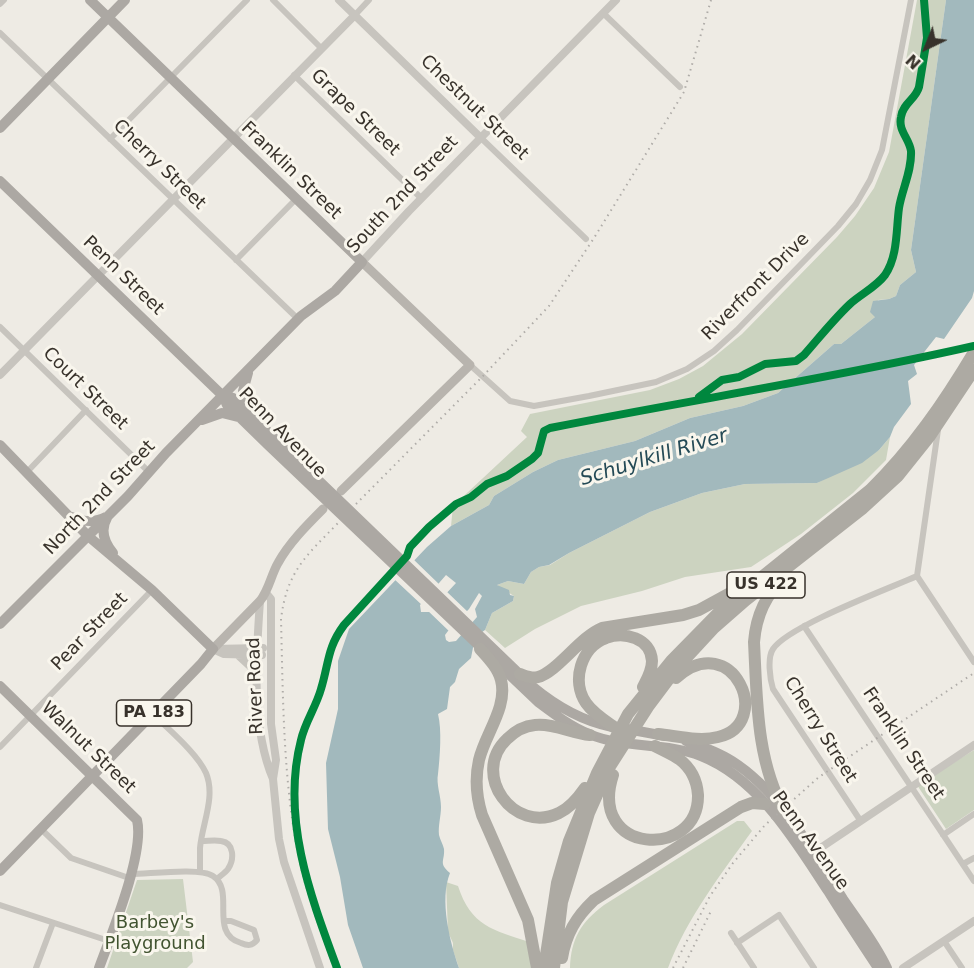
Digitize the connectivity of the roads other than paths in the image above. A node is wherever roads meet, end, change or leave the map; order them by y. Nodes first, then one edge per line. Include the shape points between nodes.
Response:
1 (4, 0) edge
2 (90, 0) edge
3 (125, 0) edge
4 (247, 0) edge
5 (273, 0) edge
6 (339, 0) edge
7 (369, 0) edge
8 (616, 0) edge
9 (911, 0) edge
10 (0, 4) edge
11 (603, 13) junction
12 (355, 15) junction
13 (108, 18) junction
14 (0, 33) edge
15 (321, 48) junction
16 (294, 75) junction
17 (170, 78) junction
18 (47, 79) junction
19 (680, 87) dead end
20 (0, 128) edge
21 (480, 136) junction
22 (233, 138) junction
23 (110, 139) junction
24 (0, 181) edge
25 (421, 198) junction
26 (173, 199) junction
27 (297, 199) junction
28 (586, 239) dead end
29 (236, 260) junction
30 (362, 262) junction
31 (98, 275) junction
32 (298, 320) junction
33 (0, 327) edge
34 (24, 350) junction
35 (974, 352) edge
36 (470, 365) junction
37 (249, 370) junction
38 (974, 370) edge
39 (0, 375) edge
40 (223, 396) junction
41 (86, 410) junction
42 (242, 414) junction
43 (941, 414) dead end
44 (197, 422) junction
45 (271, 442) junction
46 (0, 445) edge
47 (27, 472) junction
48 (149, 472) junction
49 (894, 473) junction
50 (341, 491) dead end
51 (61, 508) junction
52 (323, 509) dead end
53 (862, 509) junction
54 (109, 515) junction
55 (88, 536) junction
56 (800, 546) junction
57 (123, 564) junction
58 (917, 576) junction
59 (152, 590) junction
60 (263, 597) junction
61 (0, 624) edge
62 (804, 626) junction
63 (213, 649) junction
64 (480, 649) junction
65 (258, 651) junction
66 (270, 651) junction
67 (238, 655) junction
68 (974, 662) edge
69 (512, 671) junction
70 (258, 682) junction
71 (0, 686) edge
72 (648, 707) junction
73 (153, 714) junction
74 (628, 714) junction
75 (30, 715) junction
76 (596, 719) junction
77 (614, 727) joint
78 (590, 735) junction
79 (656, 740) junction
80 (974, 745) edge
81 (622, 746) junction
82 (0, 747) edge
83 (597, 773) junction
84 (93, 776) junction
85 (273, 779) junction
86 (911, 787) junction
87 (765, 804) junction
88 (785, 812) junction
89 (974, 814) edge
90 (860, 820) junction
91 (41, 830) junction
92 (792, 830) junction
93 (943, 835) junction
94 (202, 841) junction
95 (813, 853) junction
96 (974, 858) edge
97 (963, 864) junction
98 (0, 871) edge
99 (200, 871) junction
100 (130, 876) junction
101 (217, 879) junction
102 (974, 881) edge
103 (0, 905) edge
104 (224, 921) junction
105 (974, 921) edge
106 (53, 923) junction
107 (731, 933) dead end
108 (109, 941) junction
109 (944, 941) junction
110 (737, 943) junction
111 (36, 968) edge
112 (99, 968) edge
113 (320, 968) edge
114 (537, 968) edge
115 (544, 968) edge
116 (554, 968) edge
117 (561, 968) edge
118 (754, 968) edge
119 (814, 968) edge
120 (878, 968) edge
121 (887, 968) edge
122 (903, 968) edge
123 (962, 968) edge

1 - 10 street
2 - 13 main road, Franklin Street
3 - 13 main road
4 - 17 street
5 - 15 street
6 - 12 street, Chestnut Street
7 - 12 street
8 - 11 street, South 2nd Street
9 - 36 street, Riverfront Drive via 882,150 870,180 838,226 714,351 687,369 656,382 534,406 510,401
11 - 19 street
11 - 21 street, South 2nd Street
12 - 15 street
12 - 21 street, Chestnut Street
13 - 17 main road, Franklin Street
13 - 18 main road
14 - 18 street, Cherry Street
15 - 16 street
16 - 22 street
16 - 25 street, Grape Street
17 - 22 main road, Franklin Street
17 - 23 street
18 - 20 main road
18 - 23 street, Cherry Street
21 - 25 street, South 2nd Street
21 - 28 street, Chestnut Street
22 - 26 street
22 - 27 main road, Franklin Street
23 - 26 street, Cherry Street
24 - 31 main road, Penn Street
25 - 30 street, South 2nd Street
26 - 29 street, Cherry Street
26 - 31 street
27 - 29 street
27 - 30 main road, Franklin Street
29 - 32 street, Cherry Street
30 - 32 main road, South 2nd Street via 335,291
30 - 36 main road, Franklin Street
31 - 34 street
31 - 40 main road, Penn Street
32 - 37 main road, South 2nd Street
33 - 34 street, Court Street
34 - 39 street
34 - 41 street, Court Street
35 - 49 highway, US 422
36 - 50 main road
37 - 40 main road, South 2nd Street
37 - 42 main road
38 - 49 highway, US 422 via 915,457
40 - 42 main road, Penn Avenue via 227,405
40 - 44 main road, North 2nd Street
41 - 47 street
41 - 48 street, Court Street
42 - 44 main road via 222,413
42 - 45 main road, Penn Avenue
43 - 58 street
44 - 48 main road, North 2nd Street
45 - 64 main road, Penn Avenue
45 - 69 main road, Penn Avenue
46 - 47 main road
47 - 51 main road
48 - 54 main road, North 2nd Street
49 - 53 highway, US 422
49 - 56 highway, US 422
51 - 54 main road via 81,520 97,521
51 - 55 main road
52 - 60 main road via 282,556
53 - 72 highway, US 422 via 714,628
53 - 88 highway via 778,585 756,624 762,750 771,783
54 - 55 main road, North 2nd Street
54 - 57 main road via 104,535
55 - 57 main road
55 - 61 main road, North 2nd Street
56 - 69 highway via 706,607 683,615 608,625 591,633 543,675 532,678
56 - 74 highway, US 422 via 691,639
57 - 59 main road
58 - 62 street
58 - 68 street
59 - 63 main road
59 - 75 street, Pear Street
60 - 63 main road
60 - 65 street, River Road
60 - 66 street, River Road via 271,599
62 - 86 street, Franklin Street
62 - 90 street, Cherry Street via 772,652 771,679
63 - 65 street
63 - 67 street
63 - 73 main road, PA 183
64 - 69 main road, Penn Avenue
64 - 114 highway via 498,672 502,690 499,710 479,760 477,792 482,815 528,920
65 - 66 street
65 - 67 street
65 - 70 street, River Road
66 - 85 street, River Road via 276,760
67 - 70 street via 252,668
69 - 76 main road, Penn Avenue via 573,714
69 - 78 main road, Penn Avenue via 548,710
70 - 85 street, River Road via 264,758
71 - 75 main road, Walnut Street
72 - 79 highway via 681,674 699,664 727,668 743,689 746,701 738,723 726,734 703,739
72 - 81 highway, US 422
73 - 84 main road, PA 183
73 - 94 street via 206,774 208,805
74 - 76 highway via 650,674 652,659 641,641 622,635 602,639 582,662 580,688
74 - 83 highway, US 422
75 - 82 street, Pear Street
75 - 84 main road, Walnut Street
76 - 77 highway
77 - 79 main road, Penn Avenue
78 - 79 main road, Penn Avenue via 614,741
78 - 83 highway via 545,725 519,730 498,749 494,780 501,797 515,811 540,819 568,807
79 - 81 highway via 687,767 695,780 698,801 684,828 664,839 648,841 625,831 609,807 609,786
79 - 87 main road, Penn Avenue via 717,764
79 - 88 main road, Penn Avenue via 696,745 732,761
80 - 86 street
81 - 116 highway, US 422 via 598,792 579,842 562,902
83 - 115 highway, US 422 via 562,862
84 - 91 main road, PA 183
84 - 100 main road, Walnut Street via 137,820
85 - 113 street, River Road via 284,862
86 - 90 street
86 - 93 street, Franklin Street
87 - 92 main road, Penn Avenue
87 - 117 highway via 741,807 594,900 571,928
88 - 92 main road, Penn Avenue
89 - 93 street
90 - 95 street
91 - 98 main road, PA 183
91 - 100 street via 71,858
92 - 95 main road, Penn Avenue
92 - 120 main road, Penn Avenue
93 - 97 street, Franklin Street
94 - 99 street
94 - 101 street via 221,840 231,849 231,864
95 - 121 main road, Penn Avenue
96 - 97 street
97 - 102 street, Franklin Street
99 - 100 street
99 - 101 street
100 - 108 main road, Walnut Street
101 - 104 street via 223,893
103 - 106 street
104 - 104 street via 228,936 234,941 252,945 257,940 254,930
105 - 109 street
106 - 108 street
106 - 111 street
107 - 110 street
108 - 112 main road, Walnut Street
109 - 122 street
109 - 123 street
110 - 118 street
110 - 119 street via 779,915

